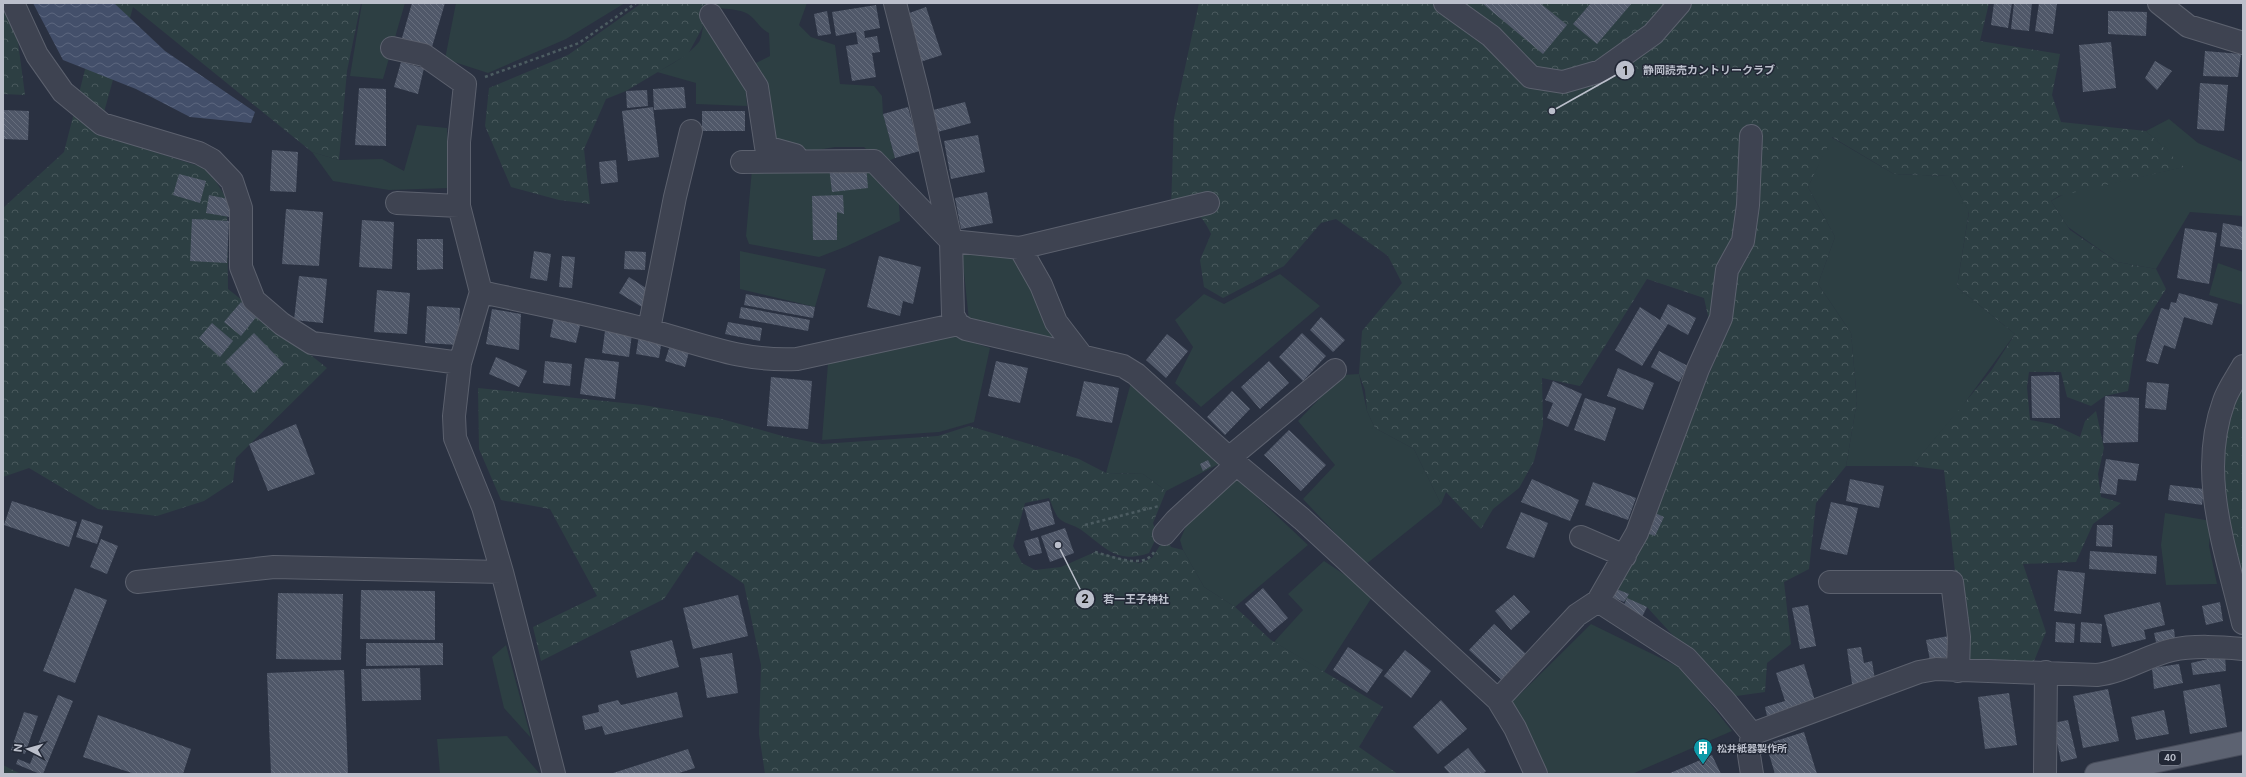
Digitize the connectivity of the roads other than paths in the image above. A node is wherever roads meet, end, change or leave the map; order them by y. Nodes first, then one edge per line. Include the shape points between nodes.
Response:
1 (13, 3) edge
2 (894, 3) edge
3 (1445, 3) edge
4 (1680, 3) edge
5 (2160, 3) edge
6 (711, 15) dead end
7 (2243, 43) edge
8 (392, 48) dead end
9 (691, 131) dead end
10 (1751, 136) dead end
11 (742, 162) dead end
12 (804, 162) junction
13 (397, 203) dead end
14 (1208, 203) dead end
15 (459, 206) junction
16 (951, 241) junction
17 (1020, 248) junction
18 (481, 292) junction
19 (958, 324) junction
20 (649, 330) junction
21 (1082, 356) junction
22 (460, 363) junction
23 (2243, 366) edge
24 (1335, 370) dead end
25 (1233, 461) junction
26 (1164, 534) road end
27 (1580, 537) dead end
28 (1625, 556) junction
29 (502, 572) junction
30 (137, 582) dead end
31 (1830, 582) dead end
32 (1598, 602) junction
33 (2243, 623) edge
34 (2243, 649) edge
35 (1958, 671) junction
36 (2046, 672) junction
37 (1498, 700) junction
38 (1752, 734) junction
39 (2243, 743) edge
40 (554, 774) edge
41 (1536, 774) edge
42 (1752, 774) edge
43 (2045, 774) edge
44 (2098, 774) edge

1 - 22 street via 36,55 63,92 97,120 102,124 199,153 212,160 232,181 241,208 241,266 254,300 282,324 312,343 362,352
2 - 16 street via 918,93
3 - 4 street via 1491,36 1531,77 1563,82 1601,71 1652,34
5 - 7 street via 2188,26
6 - 12 street via 757,87 766,147 793,154
8 - 15 street via 424,55 465,84 459,142
9 - 20 street
10 - 28 street via 1748,205 1743,241 1727,270 1720,318 1698,368 1638,533
11 - 12 street
12 - 16 street via 874,161
13 - 15 street
14 - 17 street
15 - 18 street
16 - 17 street
16 - 19 street via 953,315
17 - 21 street via 1041,285 1056,322
18 - 20 street
18 - 22 street
19 - 20 street via 797,359 771,360 738,356
19 - 21 street via 966,329
21 - 25 street via 1123,366 1136,374
22 - 29 street via 454,416 456,438 483,507
23 - 33 street via 2224,400 2216,432 2212,478 2216,518
24 - 25 street
25 - 26 street
25 - 37 street via 1302,519
27 - 28 street
28 - 32 street
29 - 30 street via 274,567
29 - 40 street
31 - 35 street via 1952,582 1959,637
32 - 37 street via 1577,615
32 - 38 street via 1686,658
34 - 36 street via 2172,650 2114,673 2097,675
35 - 36 street
35 - 38 street via 1936,669 1919,672
36 - 43 street
37 - 41 street via 1515,728
38 - 42 street via 1749,755
39 - 44 main road, 40

